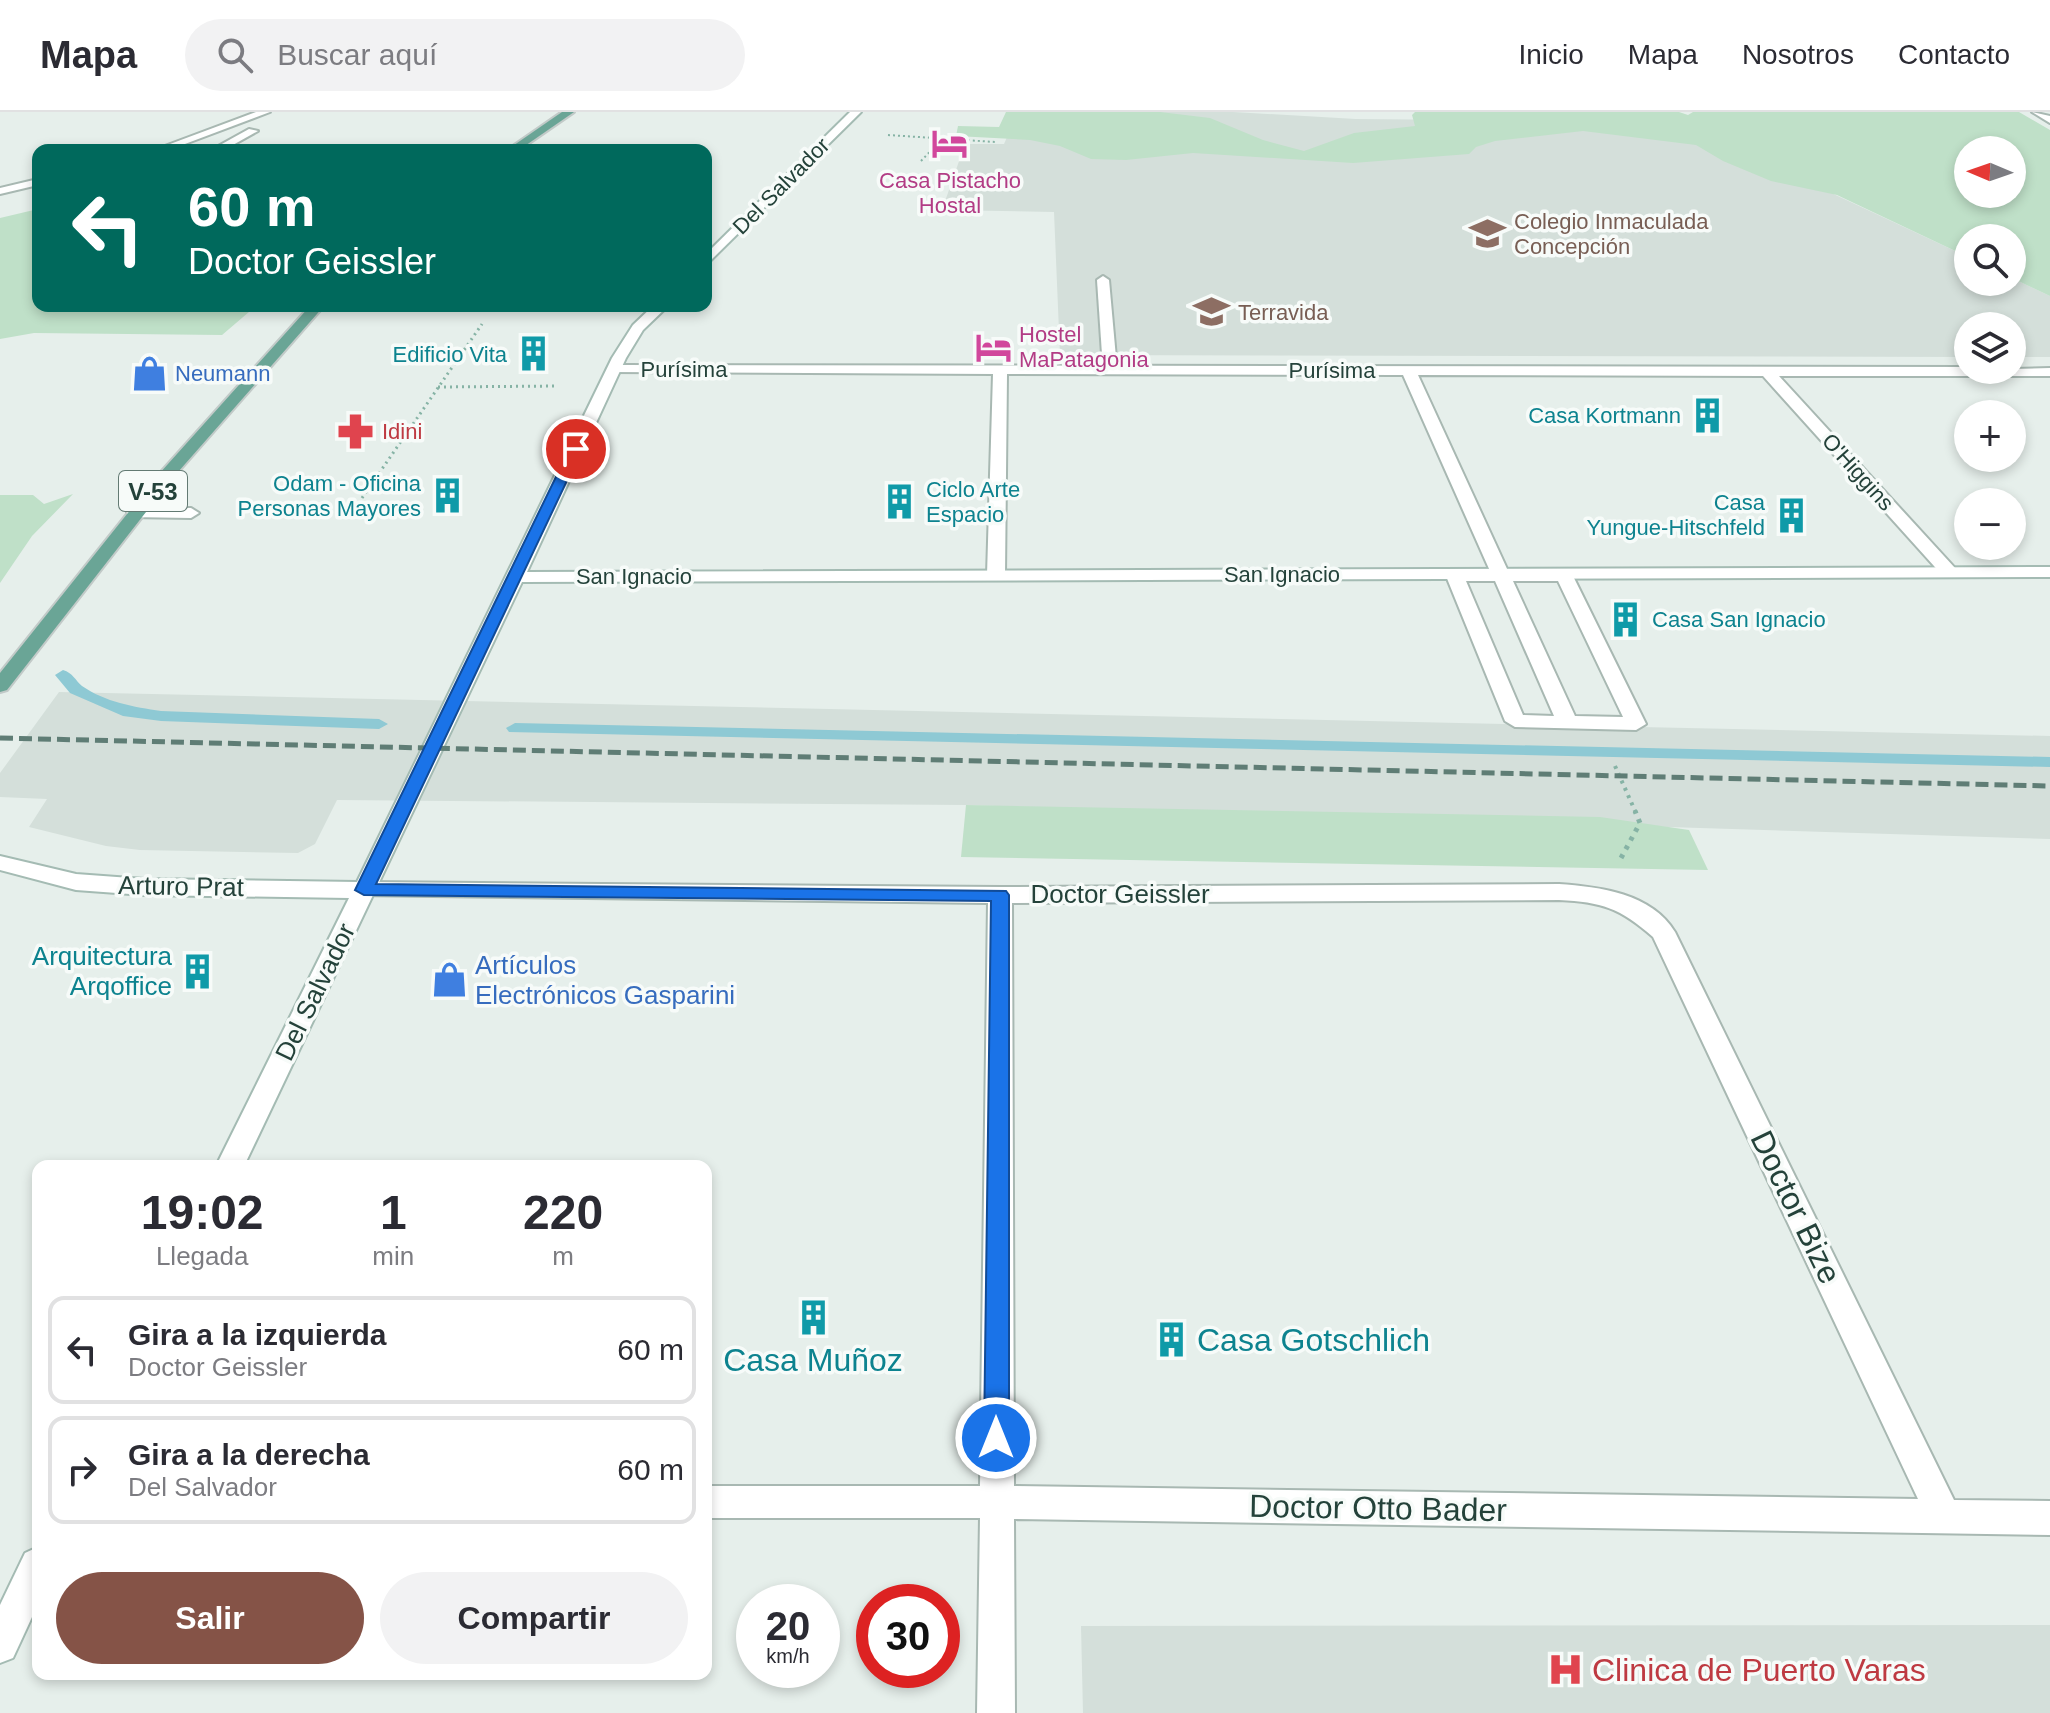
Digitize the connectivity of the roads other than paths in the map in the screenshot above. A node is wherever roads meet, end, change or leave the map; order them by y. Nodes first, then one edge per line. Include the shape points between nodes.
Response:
1 (265, 112) edge
2 (569, 112) edge
3 (856, 112) edge
4 (2037, 112) edge
5 (253, 118) junction
6 (2050, 120) edge
7 (177, 144) edge
8 (228, 144) edge
9 (521, 144) edge
10 (32, 183) edge
11 (0, 191) edge
12 (712, 255) edge
13 (1103, 280) dead end
14 (311, 312) edge
15 (655, 312) edge
16 (614, 369) junction
17 (1000, 369) junction
18 (1110, 369) junction
19 (1408, 370) junction
20 (1767, 371) junction
21 (2050, 372) edge
22 (135, 513) junction
23 (191, 513) dead end
24 (1949, 572) junction
25 (2050, 572) edge
26 (996, 575) junction
27 (1500, 575) junction
28 (514, 577) junction
29 (0, 686) edge
30 (1565, 717) dead end
31 (0, 863) edge
32 (364, 890) junction
33 (1000, 895) junction
34 (1634, 906) joint
35 (233, 1160) edge
36 (712, 1502) edge
37 (996, 1502) junction
38 (1944, 1516) junction
39 (2050, 1518) edge
40 (32, 1578) edge
41 (0, 1645) edge
42 (996, 1713) edge

1 - 5 street
2 - 9 main road
3 - 12 street, Del Salvador
4 - 6 street
5 - 7 street
5 - 8 street via 259,128
10 - 11 street
13 - 18 street
14 - 22 main road, V-53
15 - 16 street, Del Salvador via 638,328
16 - 17 street, Purísima
16 - 28 street, Del Salvador
17 - 18 street, Purísima
17 - 26 street
18 - 19 street, Purísima
19 - 20 street, Purísima
19 - 27 street
20 - 21 street, Purísima
20 - 24 street, O'Higgins
22 - 23 street
22 - 29 main road, V-53
24 - 25 street, San Ignacio
24 - 27 street, San Ignacio
26 - 27 street, San Ignacio
26 - 28 street, San Ignacio
27 - 27 street via 1564,576 1636,724 1515,721 1455,576
27 - 30 street
28 - 32 street, Del Salvador
31 - 32 street, Arturo Prat via 76,882
32 - 33 street, Doctor Geissler
32 - 35 street, Del Salvador
33 - 34 street, Doctor Geissler via 1543,892 1602,894
33 - 37 street
34 - 38 street, Doctor Bize via 1663,932
36 - 37 street, Doctor Otto Bader
37 - 38 street, Doctor Otto Bader
37 - 42 street
38 - 39 street, Doctor Otto Bader
40 - 41 street

